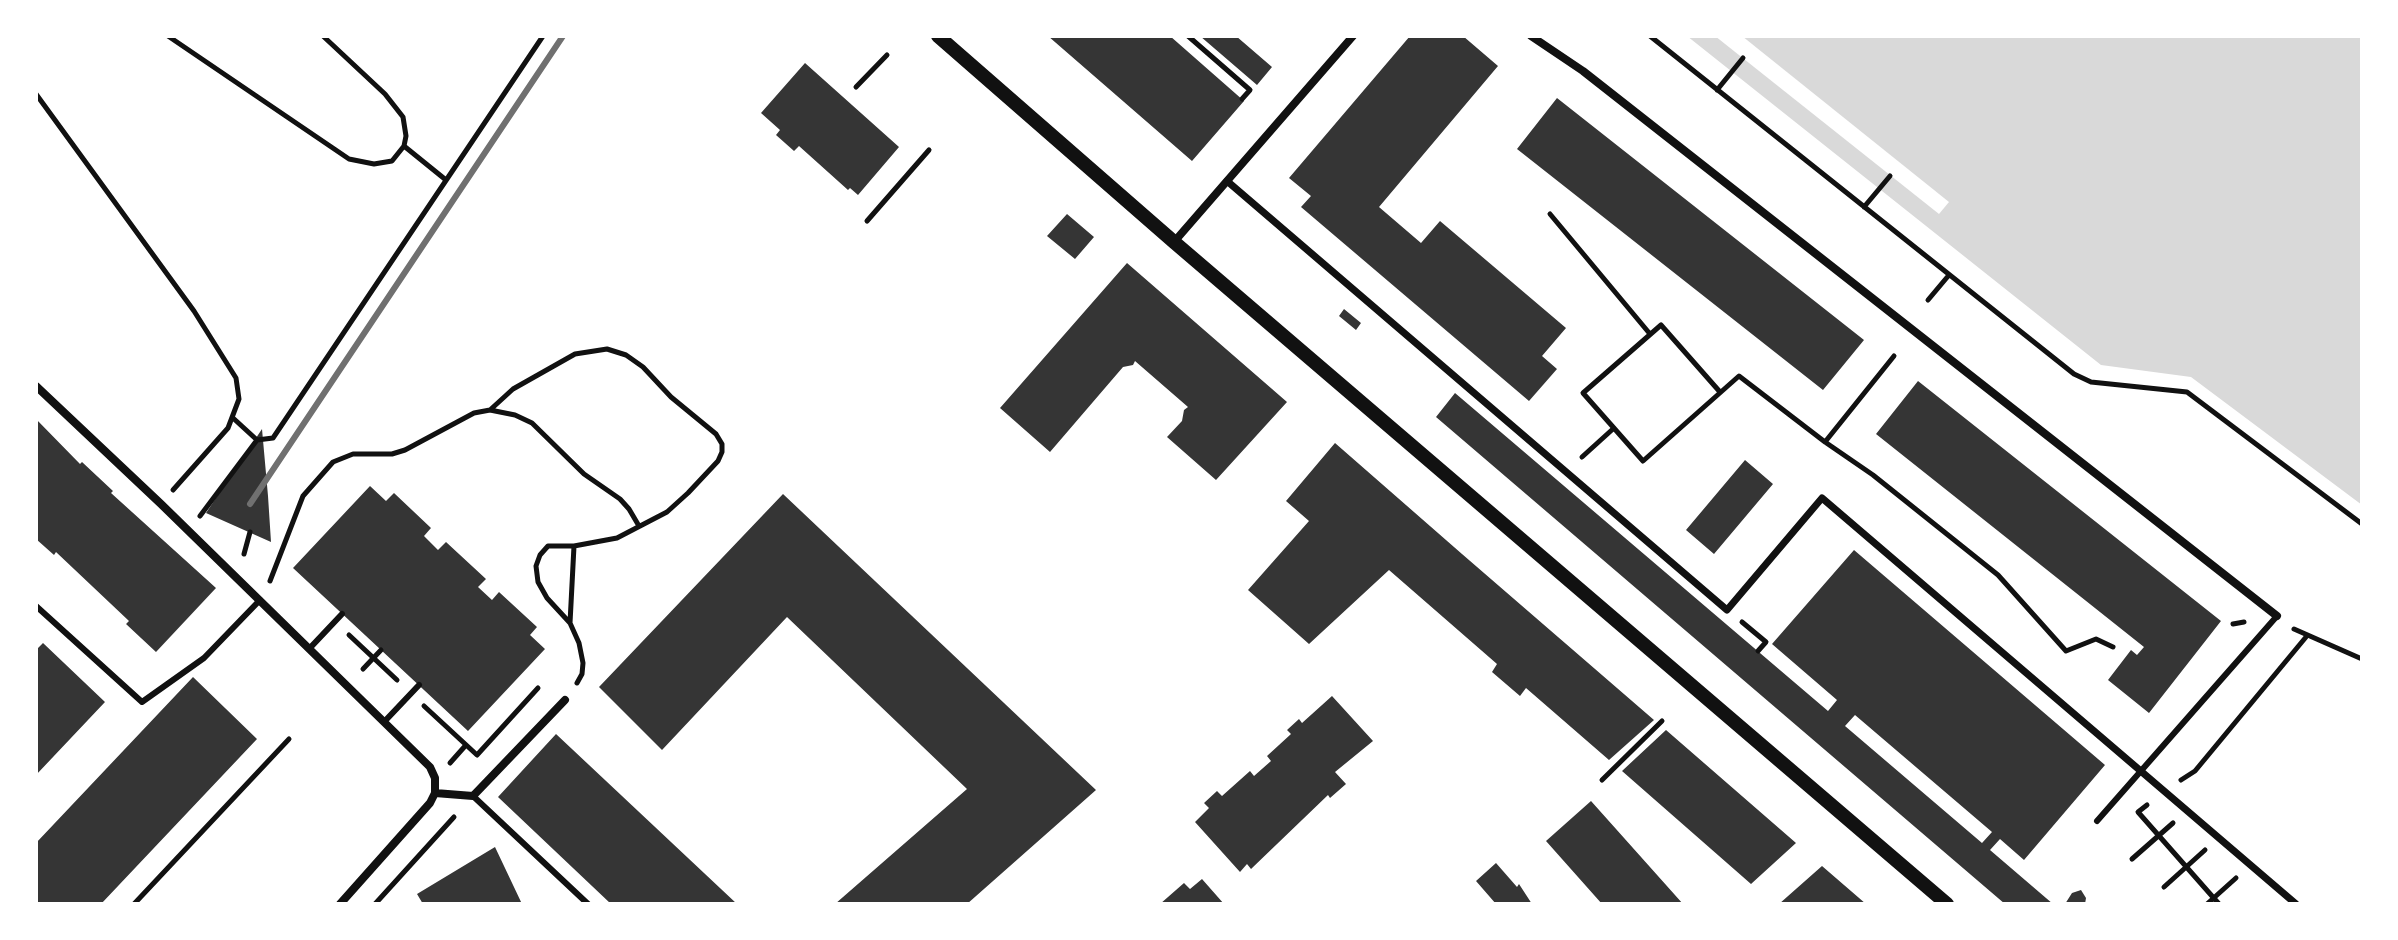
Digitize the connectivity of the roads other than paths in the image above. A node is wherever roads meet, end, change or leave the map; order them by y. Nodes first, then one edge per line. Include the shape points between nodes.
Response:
1 (938, 36) edge
2 (1353, 36) edge
3 (1531, 36) edge
4 (1227, 181) junction
5 (1174, 242) junction
6 (36, 386) edge
7 (260, 600) junction
8 (36, 606) edge
9 (342, 614) dead end
10 (2277, 616) joint
11 (309, 649) junction
12 (419, 685) dead end
13 (565, 700) dead end
14 (384, 722) junction
15 (2141, 770) junction
16 (435, 793) junction
17 (473, 796) junction
18 (2097, 821) dead end
19 (1938, 901) edge
20 (340, 904) edge
21 (588, 904) edge
22 (2296, 904) edge

1 - 5 street
2 - 4 street
3 - 10 street via 1583,71
4 - 5 street
4 - 15 street via 1727,610 1822,498
5 - 19 street
6 - 7 street
7 - 8 lane via 204,658 142,702
7 - 11 street
9 - 11 lane
10 - 15 lane
11 - 14 street
12 - 14 lane
13 - 17 street
14 - 16 street via 430,767
15 - 18 lane
15 - 22 street
16 - 17 street
16 - 20 street
17 - 21 lane

